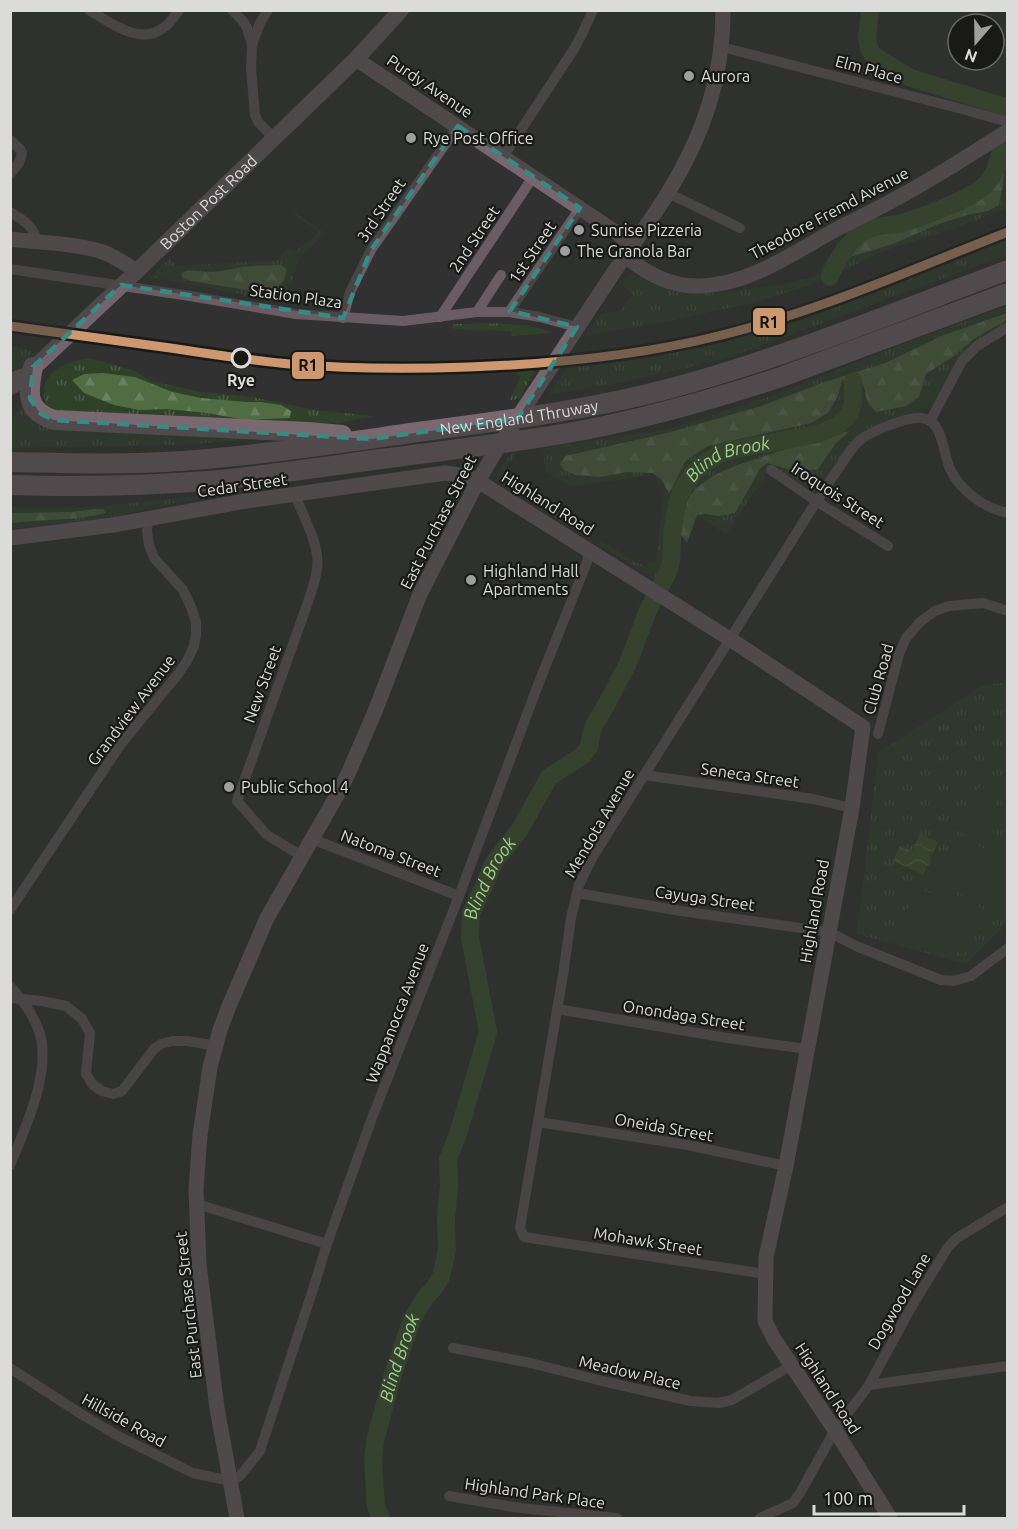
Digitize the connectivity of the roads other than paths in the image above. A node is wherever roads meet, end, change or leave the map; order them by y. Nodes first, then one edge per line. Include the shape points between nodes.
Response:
1 (89, 10) edge
2 (179, 10) edge
3 (401, 10) edge
4 (593, 10) edge
5 (723, 10) edge
6 (234, 12) edge
7 (267, 12) edge
8 (252, 45) junction
9 (722, 47) junction
10 (356, 58) junction
11 (1008, 122) edge
12 (458, 126) junction
13 (1008, 132) edge
14 (274, 138) junction
15 (10, 140) edge
16 (503, 157) junction
17 (10, 174) edge
18 (533, 177) junction
19 (668, 193) junction
20 (580, 208) junction
21 (10, 212) edge
22 (740, 228) dead end
23 (10, 239) edge
24 (38, 242) junction
25 (628, 250) junction
26 (10, 269) edge
27 (1008, 270) edge
28 (136, 271) junction
29 (501, 275) dead end
30 (1008, 293) edge
31 (477, 312) junction
32 (509, 312) junction
33 (440, 317) junction
34 (343, 318) junction
35 (577, 327) junction
36 (1008, 327) edge
37 (19, 381) edge
38 (930, 421) junction
39 (371, 439) junction
40 (10, 462) edge
41 (771, 470) dead end
42 (478, 481) junction
43 (10, 485) edge
44 (295, 495) junction
45 (816, 501) junction
46 (1008, 513) edge
47 (148, 519) junction
48 (10, 538) edge
49 (888, 546) dead end
50 (589, 550) junction
51 (1008, 611) edge
52 (730, 639) junction
53 (879, 734) dead end
54 (644, 775) junction
55 (852, 808) junction
56 (312, 839) junction
57 (302, 856) junction
58 (577, 893) junction
59 (459, 896) junction
60 (10, 910) edge
61 (829, 932) junction
62 (1008, 948) edge
63 (10, 986) edge
64 (16, 999) edge
65 (557, 1009) junction
66 (216, 1046) junction
67 (807, 1049) junction
68 (538, 1122) junction
69 (10, 1165) edge
70 (786, 1166) junction
71 (196, 1204) junction
72 (1008, 1207) edge
73 (526, 1237) joint
74 (327, 1244) junction
75 (766, 1274) junction
76 (453, 1348) dead end
77 (792, 1365) junction
78 (1008, 1366) edge
79 (10, 1368) edge
80 (868, 1386) junction
81 (835, 1430) junction
82 (231, 1481) junction
83 (449, 1496) dead end
84 (237, 1518) edge
85 (617, 1518) edge
86 (760, 1518) edge
87 (890, 1518) edge

1 - 2 street via 123,29 141,34 165,28
3 - 10 main road, Boston Post Road
4 - 16 street via 574,49
5 - 9 street, East Purchase Street
6 - 7 street via 245,16
6 - 8 street via 247,28
7 - 8 street
8 - 14 street via 255,115
9 - 11 street, Elm Place
9 - 19 street, East Purchase Street via 706,116
10 - 12 street, Purdy Avenue
10 - 14 main road, Boston Post Road
12 - 16 street, Purdy Avenue
12 - 34 street, 3rd Street via 371,250
13 - 25 street, Theodore Fremd Avenue via 903,195 781,261 744,276 712,285 674,283 633,263
14 - 28 main road, Boston Post Road
15 - 17 street via 22,153
16 - 18 street, Purdy Avenue
18 - 20 street, Purdy Avenue
18 - 33 street, 2nd Street
19 - 22 street
19 - 25 street, East Purchase Street
20 - 25 street, Purdy Avenue via 617,233
20 - 32 street, 1st Street
21 - 24 street via 27,222
23 - 24 street
24 - 28 street via 98,251
25 - 35 street, East Purchase Street
26 - 34 street, Station Plaza
27 - 39 highway, New England Thruway via 798,348 658,392 575,410
28 - 37 main road, Boston Post Road
29 - 31 street
30 - 43 highway, New England Thruway via 754,386 579,431 207,481
31 - 32 street, Station Plaza
31 - 33 street, Station Plaza
32 - 35 street, Station Plaza
33 - 34 street, Station Plaza via 403,321
35 - 42 street, East Purchase Street
36 - 38 street via 977,346 962,361
37 - 39 highway via 29,386 32,405 40,414 54,420 308,432
38 - 45 street, Mendota Avenue via 906,420 864,436
38 - 46 street via 940,434 946,462 956,479 979,501
39 - 40 highway, New England Thruway via 166,462
41 - 45 street, Iroquois Street
42 - 44 street, Cedar Street via 445,473
42 - 50 street, Highland Road
42 - 56 street, East Purchase Street via 418,600 357,754
44 - 47 street, Cedar Street
44 - 57 street, New Street via 315,546 317,569 237,801 267,835
45 - 49 street, Iroquois Street
45 - 52 street, Mendota Avenue
47 - 48 street, Cedar Street
47 - 60 street, Grandview Avenue via 154,558 183,590 191,607 196,622 194,646 178,674 120,746
50 - 52 street, Highland Road
50 - 59 street, Wappanocca Avenue
51 - 53 street, Club Road via 983,603 949,606 920,622 899,654
52 - 54 street, Mendota Avenue
52 - 55 street, Highland Road via 863,727
54 - 55 street, Seneca Street
54 - 58 street, Mendota Avenue via 592,858
55 - 61 street, Highland Road
56 - 57 street, East Purchase Street
56 - 59 street, Natoma Street
57 - 66 street, East Purchase Street via 267,918
58 - 61 street, Cayuga Street
58 - 65 street, Mendota Avenue
59 - 74 street, Wappanocca Avenue
61 - 62 street via 941,980 971,976
61 - 67 street, Highland Road
63 - 64 street
64 - 66 street via 66,1006 82,1019 90,1033 86,1074 93,1085 113,1094 122,1091 161,1044 188,1041
64 - 69 street via 30,1010 42,1053 41,1076
65 - 67 street, Onondaga Street
65 - 68 street, Mendota Avenue
66 - 71 street, East Purchase Street via 200,1134
67 - 70 street, Highland Road
68 - 70 street, Oneida Street
68 - 73 street, Mendota Avenue via 520,1228
70 - 75 street, Highland Road via 766,1257
71 - 74 street
71 - 82 street, East Purchase Street via 204,1315
72 - 80 street, Dogwood Lane via 948,1247
73 - 75 street, Mohawk Street
74 - 82 street, Wappanocca Avenue via 260,1451
75 - 77 street, Highland Road via 765,1321
76 - 77 street, Meadow Place via 691,1401 718,1403 732,1400
77 - 81 street, Highland Road
78 - 80 street
79 - 82 street, Hillside Road via 120,1437 193,1473
80 - 81 street, Dogwood Lane
81 - 86 street via 793,1503
81 - 87 street, Highland Road
82 - 84 street, East Purchase Street
83 - 85 street, Highland Park Place

